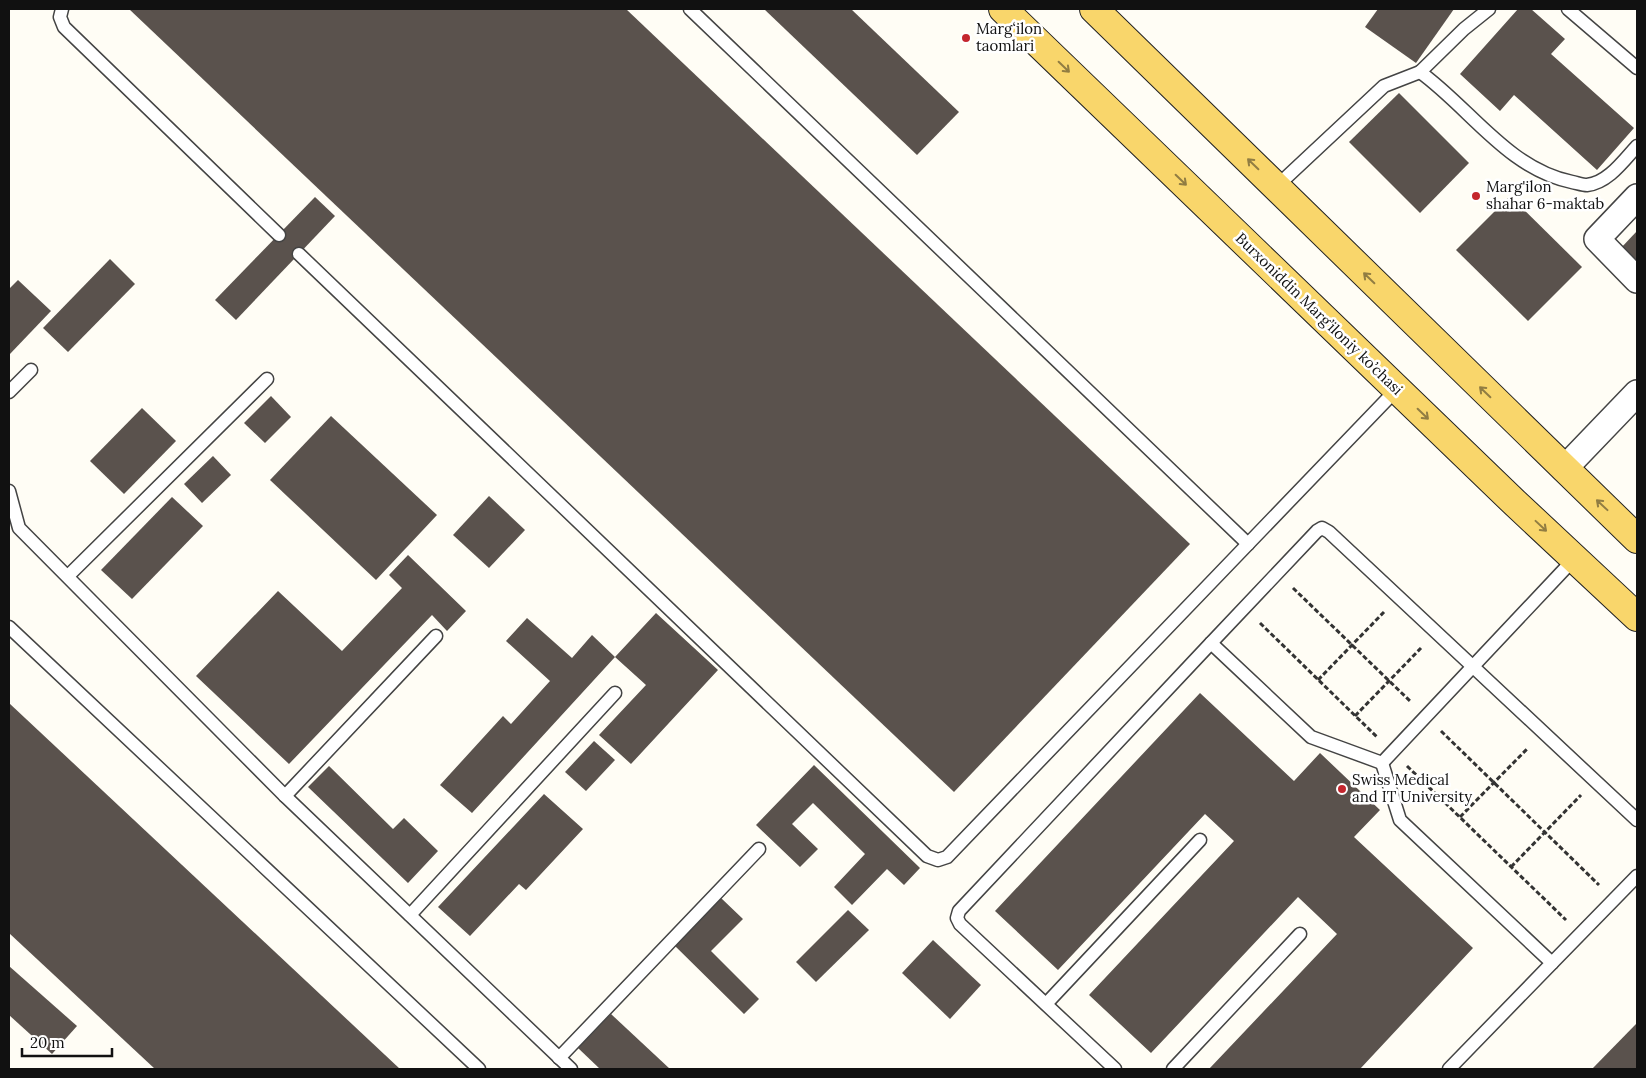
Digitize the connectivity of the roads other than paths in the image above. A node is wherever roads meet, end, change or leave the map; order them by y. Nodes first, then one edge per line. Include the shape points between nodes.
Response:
1 (62, 9) edge
2 (690, 9) edge
3 (1003, 9) edge
4 (1489, 9) edge
5 (1568, 9) edge
6 (1104, 12) edge
7 (1637, 68) edge
8 (1420, 72) junction
9 (1637, 146) edge
10 (1276, 187) junction
11 (1637, 197) edge
12 (279, 234) dead end
13 (299, 254) dead end
14 (1637, 280) edge
15 (31, 370) dead end
16 (267, 379) dead end
17 (1397, 389) junction
18 (9, 392) edge
19 (1637, 393) edge
20 (1564, 469) junction
21 (9, 491) edge
22 (1637, 538) edge
23 (1248, 544) junction
24 (1575, 558) junction
25 (68, 576) junction
26 (1637, 617) edge
27 (9, 626) edge
28 (436, 636) dead end
29 (1211, 643) junction
30 (1473, 666) junction
31 (615, 693) dead end
32 (1382, 763) junction
33 (285, 796) junction
34 (1637, 820) edge
35 (1200, 840) dead end
36 (759, 849) dead end
37 (1637, 876) edge
38 (410, 915) junction
39 (1300, 934) dead end
40 (1552, 963) junction
41 (1046, 1004) junction
42 (559, 1058) junction
43 (478, 1069) edge
44 (570, 1069) edge
45 (1115, 1069) edge
46 (1173, 1069) edge
47 (1449, 1069) edge

1 - 12 lane via 60,17 64,27
2 - 23 lane
3 -> 17 main road, Burxoniddin Marg’iloniy ko’chasi
4 - 8 lane
5 - 7 lane
10 -> 6 main road
8 - 9 lane via 1517,156 1548,175 1587,185 1607,177
8 - 10 lane via 1384,86
20 -> 10 main road
11 - 14 street via 1597,239
13 - 23 lane via 927,856 938,860 947,858
15 - 18 lane
16 - 25 lane
17 - 23 lane
17 -> 24 main road, Burxoniddin Marg’iloniy ko’chasi
19 - 20 street
22 -> 20 main road
21 - 25 lane via 20,528
24 - 26 main road, Burxoniddin Marg’iloniy ko’chasi
24 - 30 lane
25 - 33 lane
27 - 43 lane
28 - 33 lane
29 - 30 lane via 1322,528
29 - 32 lane via 1311,737
29 - 41 lane via 960,911 957,918 960,924
30 - 32 lane
30 - 34 lane
31 - 38 lane
32 - 40 lane via 1400,820
33 - 38 lane
35 - 41 lane
36 - 42 lane
37 - 40 lane
38 - 42 lane
39 - 46 lane
40 - 47 lane
41 - 45 lane
42 - 44 lane

